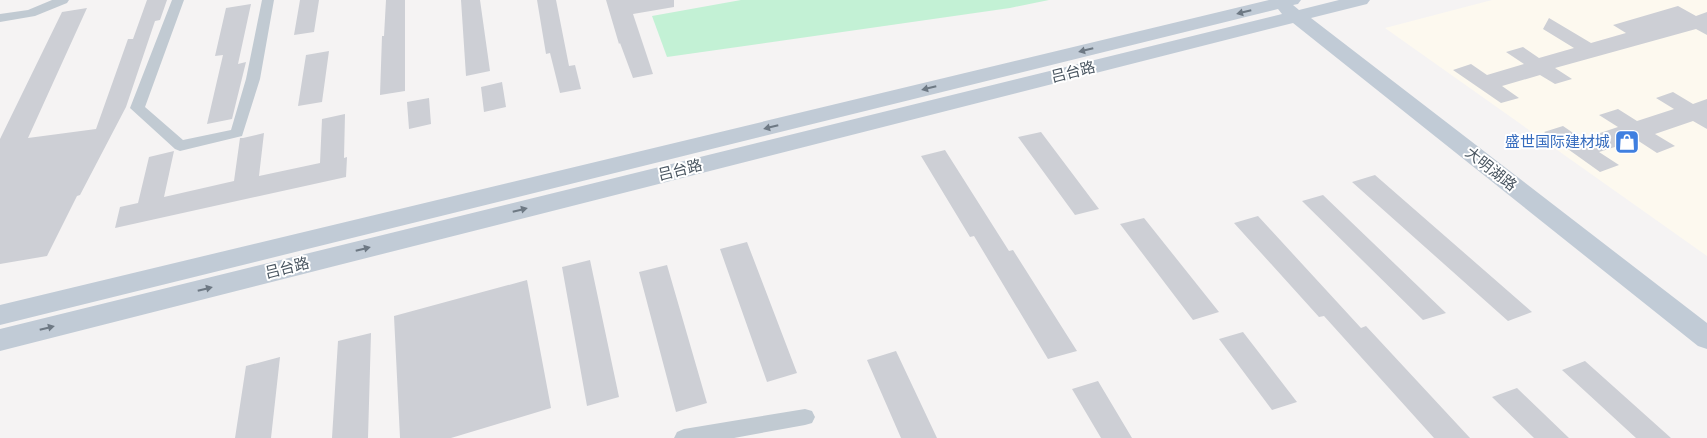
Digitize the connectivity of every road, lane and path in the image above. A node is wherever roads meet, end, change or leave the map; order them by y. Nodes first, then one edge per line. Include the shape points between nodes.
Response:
1 (63, 0) edge
2 (178, 0) edge
3 (268, 0) edge
4 (1361, 0) edge
5 (1286, 5) edge
6 (0, 18) edge
7 (0, 315) edge
8 (1707, 338) edge
9 (0, 340) edge
10 (805, 417) dead end
11 (684, 438) edge

1 - 6 street via 32,13
2 - 3 street via 137,108 180,146 237,133 253,79
4 - 5 main road, 吕台路
5 -> 7 main road, 吕台路
5 - 8 main road, 大明湖路
9 -> 5 main road, 吕台路
10 - 11 street

